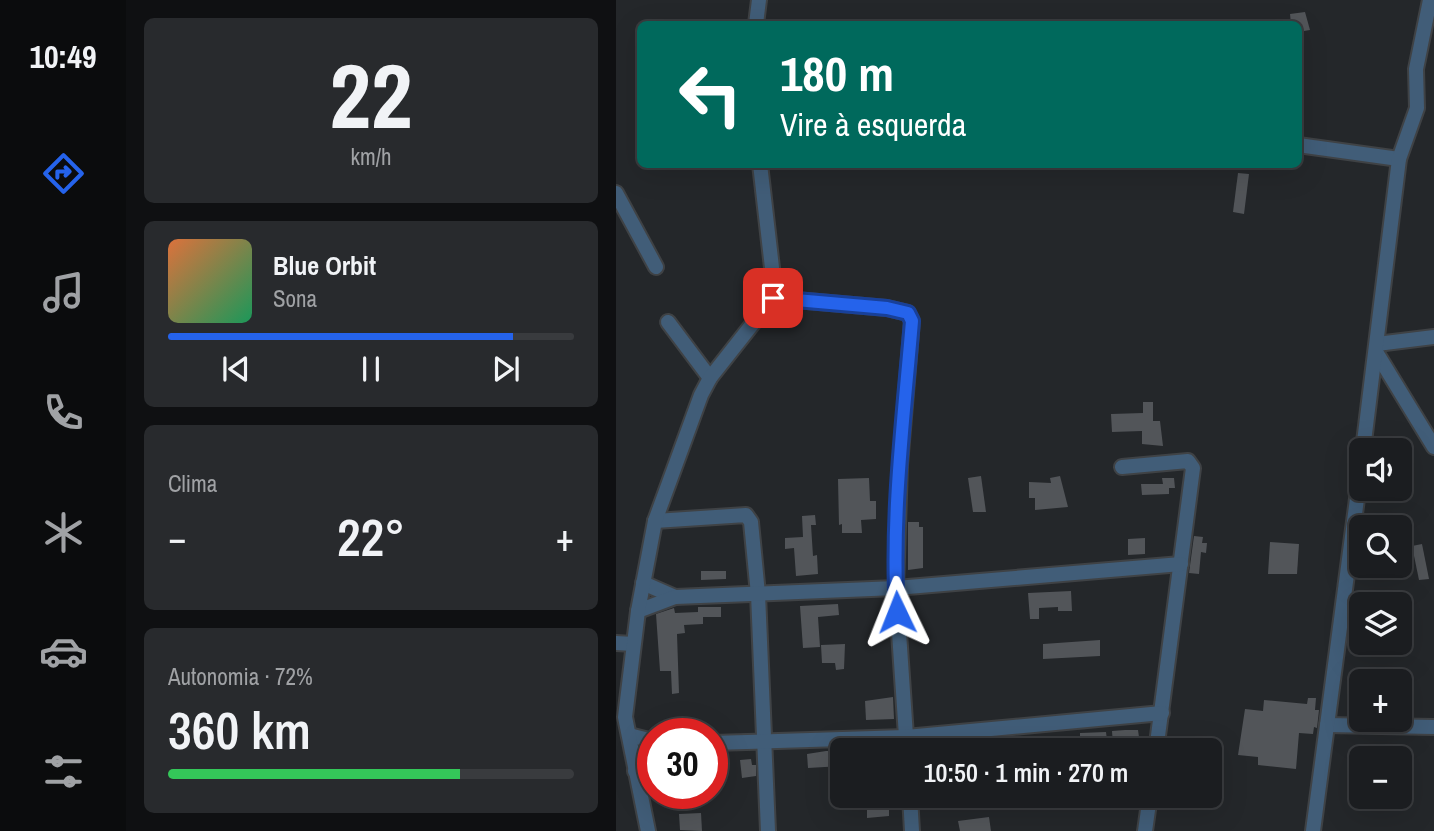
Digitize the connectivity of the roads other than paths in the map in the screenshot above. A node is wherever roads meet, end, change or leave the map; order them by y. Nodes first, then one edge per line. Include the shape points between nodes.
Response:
1 (760, 0) edge
2 (1430, 0) edge
3 (756, 21) edge
4 (1302, 146) edge
5 (1399, 159) junction
6 (760, 168) edge
7 (616, 193) edge
8 (656, 267) dead end
9 (773, 298) junction
10 (668, 322) dead end
11 (1434, 337) edge
12 (1377, 348) junction
13 (710, 378) junction
14 (1365, 438) edge
15 (1434, 447) edge
16 (1122, 467) dead end
17 (1357, 501) edge
18 (655, 521) junction
19 (1181, 564) junction
20 (643, 583) junction
21 (896, 588) junction
22 (758, 594) junction
23 (675, 597) junction
24 (638, 611) junction
25 (616, 643) edge
26 (633, 644) junction
27 (1162, 713) junction
28 (1327, 725) junction
29 (1434, 727) edge
30 (629, 736) junction
31 (637, 738) edge
32 (906, 738) edge
33 (956, 738) edge
34 (1158, 738) edge
35 (765, 740) junction
36 (728, 742) edge
37 (830, 742) edge
38 (635, 771) joint
39 (911, 808) edge
40 (1148, 808) edge
41 (648, 831) edge
42 (768, 831) edge
43 (912, 831) edge
44 (1145, 831) edge
45 (1312, 831) edge

1 - 3 street
2 - 5 street via 1416,69 1417,108
4 - 5 street
5 - 12 street
6 - 9 street
7 - 8 street
9 - 13 street
9 - 21 street via 887,308 908,313 912,321
10 - 13 street
11 - 12 street
12 - 14 street
12 - 15 street
13 - 18 street
16 - 19 street via 1188,461 1191,465 1194,475
17 - 28 street
18 - 20 street
18 - 22 street via 746,515 751,522
19 - 21 street
19 - 27 street
20 - 23 street
20 - 24 street
21 - 22 street
21 - 32 street
22 - 23 street
22 - 35 street
23 - 24 street
24 - 26 street
25 - 26 street
26 - 30 street via 625,717
27 - 33 street
27 - 34 street
28 - 29 street
28 - 45 street
30 - 31 street
30 - 38 street
35 - 36 street
35 - 37 street
35 - 42 street
38 - 41 street
39 - 43 street
40 - 44 street

